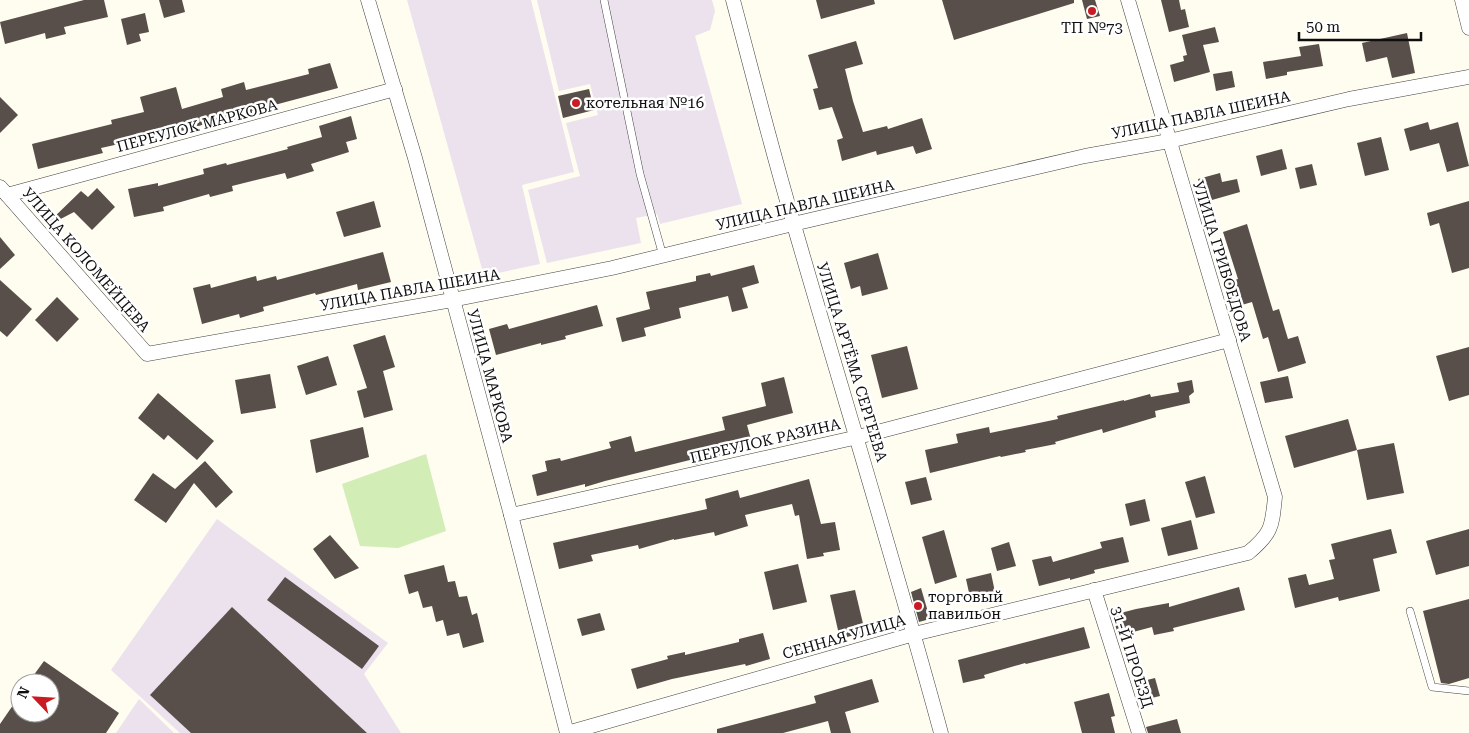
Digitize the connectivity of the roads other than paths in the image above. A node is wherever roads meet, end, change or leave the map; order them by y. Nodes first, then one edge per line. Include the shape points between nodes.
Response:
1 (368, 0) edge
2 (604, 0) edge
3 (733, 0) edge
4 (1128, 0) edge
5 (1462, 0) edge
6 (1469, 28) edge
7 (1469, 77) edge
8 (395, 89) junction
9 (1169, 141) junction
10 (4, 191) edge
11 (793, 224) junction
12 (663, 256) junction
13 (452, 300) junction
14 (1229, 340) junction
15 (147, 354) joint
16 (858, 437) junction
17 (511, 515) junction
18 (1269, 532) joint
19 (1094, 590) junction
20 (1410, 611) dead end
21 (914, 634) junction
22 (1469, 691) edge
23 (567, 733) edge
24 (941, 733) edge
25 (1139, 733) edge

1 - 8 street, УЛИЦА МАРКОВА
2 - 12 lane via 640,174
3 - 11 street, УЛИЦА АРТЁМА СЕРГЕЕВА
4 - 9 street, УЛИЦА ГРИБОЕДОВА
5 - 6 street
7 - 9 street, УЛИЦА ПАВЛА ШЕИНА via 1349,99
8 - 10 street, ПЕРЕУЛОК МАРКОВА
8 - 13 street, УЛИЦА МАРКОВА
9 - 11 street, УЛИЦА ПАВЛА ШЕИНА via 1084,156
9 - 14 street, УЛИЦА ГРИБОЕДОВА
10 - 15 street, УЛИЦА КОЛОМЕЙЦЕВА
11 - 12 street, УЛИЦА ПАВЛА ШЕИНА
11 - 16 street, УЛИЦА АРТЁМА СЕРГЕЕВА
12 - 13 street, УЛИЦА ПАВЛА ШЕИНА
13 - 15 street, УЛИЦА ПАВЛА ШЕИНА
13 - 17 street, УЛИЦА МАРКОВА
14 - 16 street, ПЕРЕУЛОК РАЗИНА
14 - 18 street, УЛИЦА ГРИБОЕДОВА via 1275,497
16 - 17 street, ПЕРЕУЛОК РАЗИНА
16 - 21 street, УЛИЦА АРТЁМА СЕРГЕЕВА
17 - 23 street, УЛИЦА МАРКОВА
18 - 19 street, СЕННАЯ УЛИЦА via 1248,553
19 - 21 street, СЕННАЯ УЛИЦА
19 - 25 street, 31-Й ПРОЕЗД
20 - 22 lane via 1432,687
21 - 23 street, СЕННАЯ УЛИЦА
21 - 24 street, УЛИЦА АРТЁМА СЕРГЕЕВА

